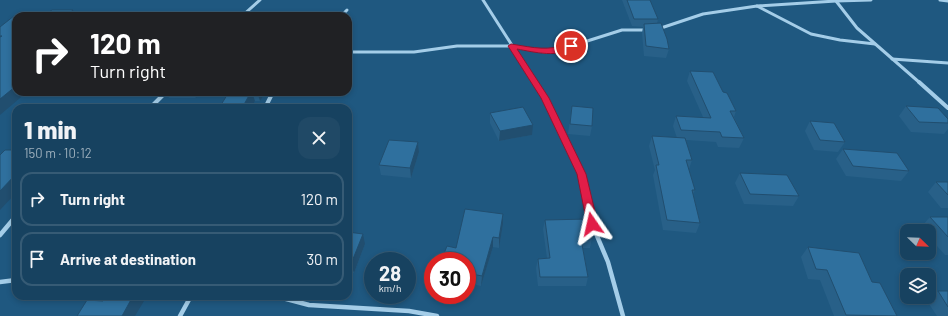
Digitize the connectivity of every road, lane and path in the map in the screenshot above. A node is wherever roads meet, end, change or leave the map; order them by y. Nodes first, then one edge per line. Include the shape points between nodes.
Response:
1 (260, 0) edge
2 (483, 0) edge
3 (871, 0) edge
4 (940, 0) edge
5 (836, 1) edge
6 (948, 1) edge
7 (757, 6) junction
8 (246, 12) edge
9 (649, 30) edge
10 (656, 30) edge
11 (875, 44) junction
12 (511, 46) junction
13 (352, 52) edge
14 (892, 59) junction
15 (948, 63) edge
16 (162, 96) edge
17 (154, 104) edge
18 (948, 108) edge
19 (12, 221) edge
20 (0, 235) edge
21 (12, 280) edge
22 (0, 282) edge
23 (189, 300) edge
24 (290, 300) edge
25 (180, 316) edge
26 (437, 316) edge
27 (623, 316) edge

1 - 8 street
2 - 12 street
3 - 5 street
4 - 6 street
5 - 7 street
5 - 11 street via 857,28
7 - 10 street via 702,14
7 - 11 street via 811,34
9 - 12 street via 622,30 545,52
11 - 14 street
12 - 13 street via 456,46 414,52
12 - 27 street via 545,98 582,174 592,224 608,262
14 - 15 street
14 - 18 street
16 - 17 street
19 - 20 street
21 - 22 street
23 - 25 street
24 - 26 street via 309,305 409,311

